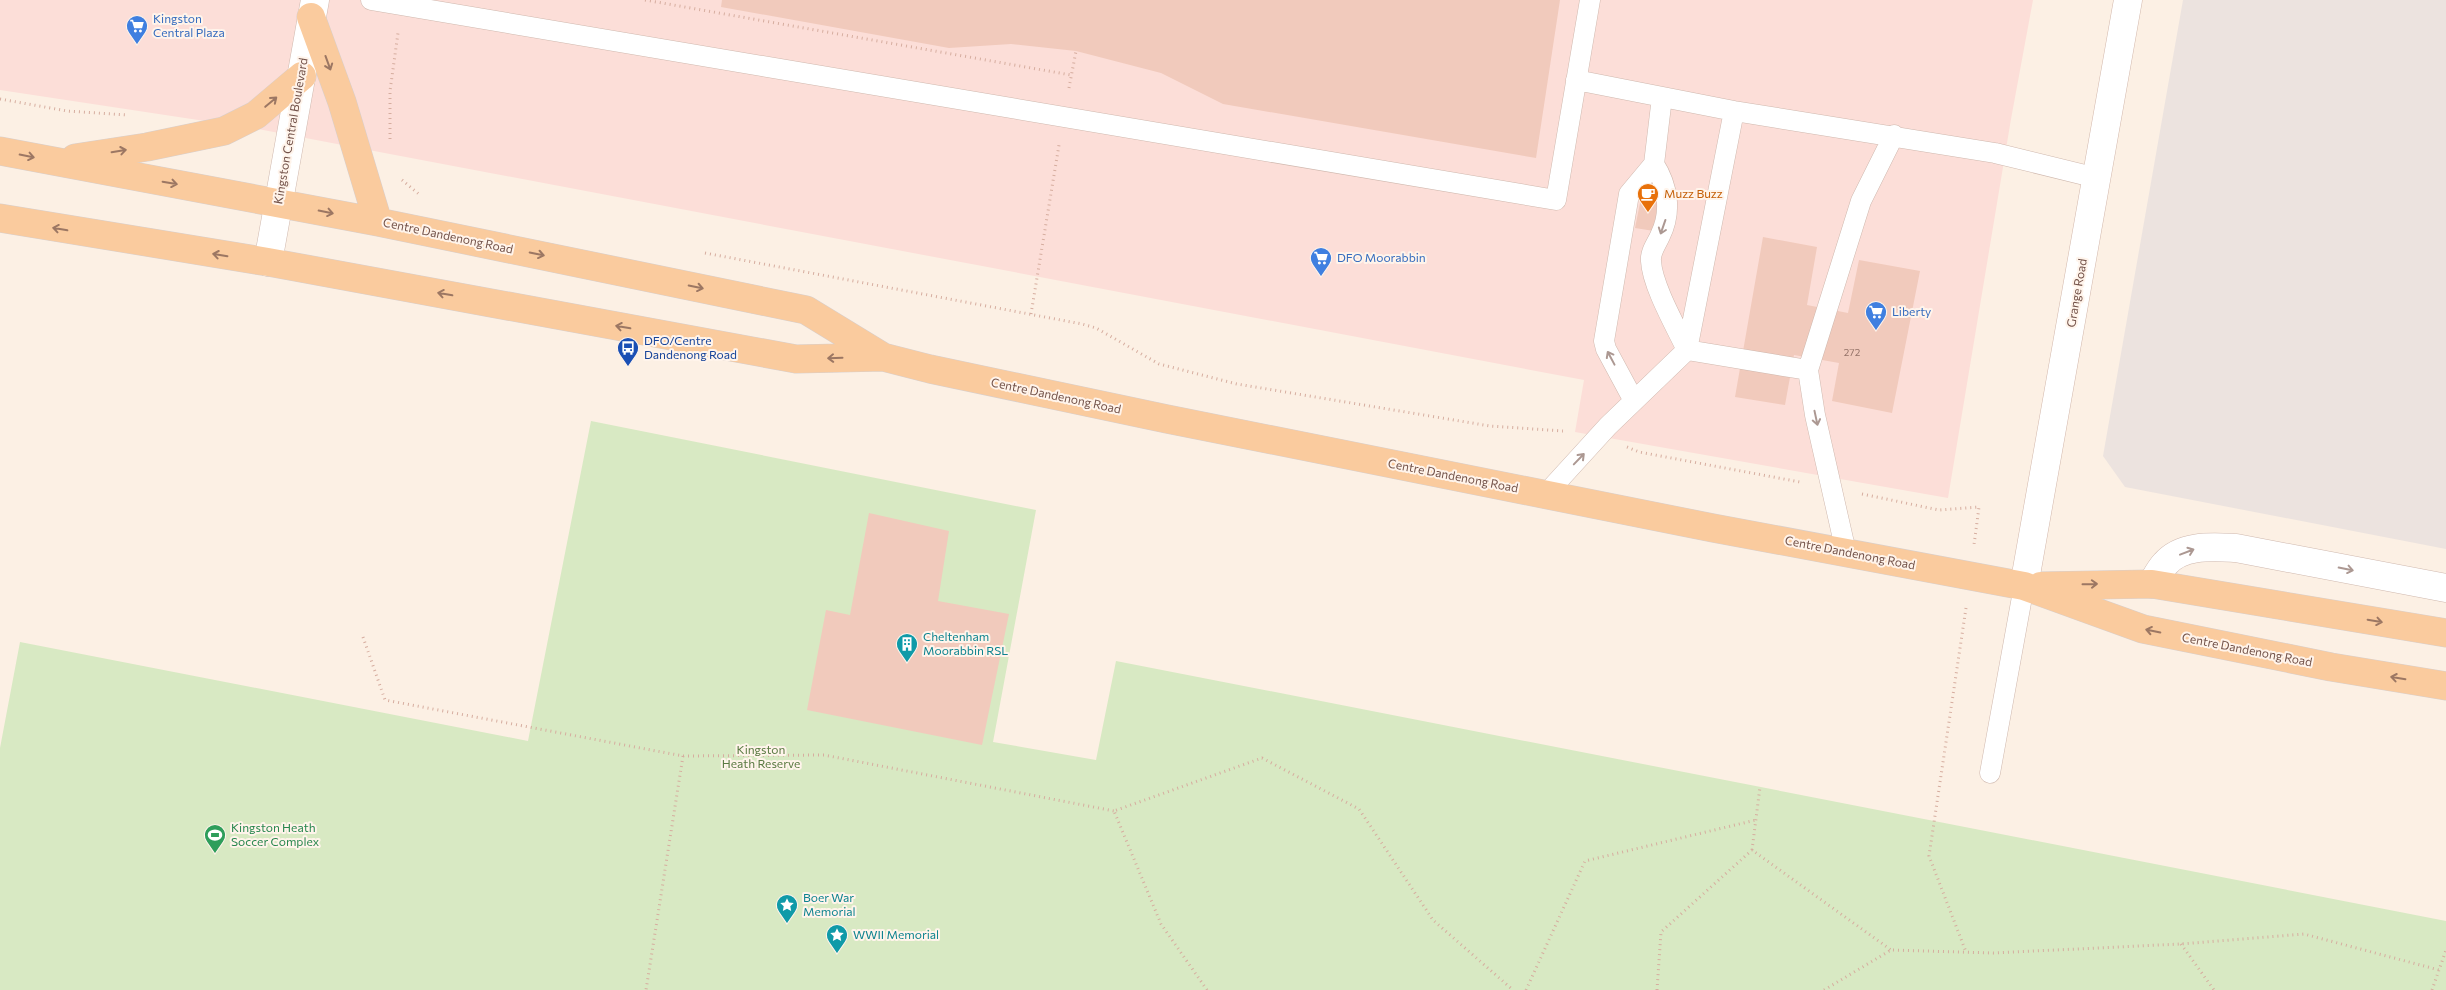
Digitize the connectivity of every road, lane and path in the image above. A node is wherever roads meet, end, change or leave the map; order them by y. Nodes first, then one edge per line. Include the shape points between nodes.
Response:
1 (371, 0) edge
2 (645, 0) edge
3 (1590, 0) edge
4 (2128, 0) edge
5 (402, 5) junction
6 (313, 8) edge
7 (1076, 51) dead end
8 (1071, 75) junction
9 (302, 76) junction
10 (1576, 80) junction
11 (1662, 97) junction
12 (0, 99) edge
13 (1734, 111) junction
14 (130, 115) dead end
15 (1064, 117) junction
16 (1894, 135) junction
17 (390, 142) dead end
18 (0, 151) edge
19 (54, 161) junction
20 (1654, 164) junction
21 (400, 176) dead end
22 (2098, 178) junction
23 (423, 196) dead end
24 (278, 203) junction
25 (0, 218) edge
26 (378, 222) junction
27 (698, 252) dead end
28 (268, 262) junction
29 (1031, 314) junction
30 (1687, 350) junction
31 (884, 357) junction
32 (1808, 370) junction
33 (1634, 401) junction
34 (1600, 438) junction
35 (1832, 488) junction
36 (1546, 494) junction
37 (1846, 552) junction
38 (1969, 576) junction
39 (2152, 584) junction
40 (2024, 586) junction
41 (2446, 588) edge
42 (2446, 633) edge
43 (363, 637) dead end
44 (2446, 686) edge
45 (682, 756) junction
46 (1990, 773) dead end
47 (1760, 787) dead end
48 (1114, 811) junction
49 (1756, 820) junction
50 (1752, 850) junction
51 (2181, 944) junction
52 (1891, 950) junction
53 (2446, 950) edge
54 (1966, 952) junction
55 (2439, 970) junction
56 (646, 990) edge
57 (1206, 990) edge
58 (1513, 990) edge
59 (1526, 990) edge
60 (1657, 990) edge
61 (1824, 990) edge
62 (2214, 990) edge
63 (2432, 990) edge

1 - 5 lane
2 - 8 path
3 - 10 lane
4 - 22 main road, Grange Road
5 - 15 lane
5 - 17 path via 390,90
6 - 9 main road, Kingston Central Boulevard
6 -> 26 main road
7 - 8 path
8 - 15 path
19 -> 9 main road via 224,132 256,115
9 - 24 main road, Kingston Central Boulevard
10 - 11 lane
10 - 15 lane via 1556,200
11 - 13 lane
11 - 20 lane
12 - 14 path via 67,111
13 - 16 lane
13 - 30 lane
15 - 29 path
16 - 22 lane via 1995,153
16 - 32 lane via 1861,201
18 -> 19 main road, Centre Dandenong Road
19 -> 24 main road, Centre Dandenong Road
20 -> 30 lane via 1664,179 1666,215 1665,225 1652,250 1652,269
33 -> 20 lane via 1604,341 1629,194
21 - 23 path via 403,183
22 - 40 main road, Grange Road
24 -> 26 main road, Centre Dandenong Road
24 - 28 main road, Kingston Central Boulevard
28 -> 25 main road, Centre Dandenong Road
26 -> 31 main road, Centre Dandenong Road via 806,310
27 - 29 path
31 -> 28 main road, Centre Dandenong Road via 796,359
29 - 34 path via 1096,328 1159,364 1237,384 1490,426 1569,432
30 - 32 lane
30 - 33 lane
31 - 36 main road, Centre Dandenong Road via 1093,404
32 -> 35 lane
33 - 34 lane
34 - 35 path via 1638,452
36 -> 34 lane
35 - 37 lane
35 - 38 path via 1939,510 1979,507
36 - 37 main road, Centre Dandenong Road
37 - 38 main road, Centre Dandenong Road
38 - 40 main road, Centre Dandenong Road
38 - 54 path via 1964,629 1929,856
40 -> 39 main road, Centre Dandenong Road
39 -> 41 main road via 2166,562 2204,546 2236,548
39 -> 42 main road, Centre Dandenong Road
44 -> 40 main road, Centre Dandenong Road via 2331,667 2143,629
40 - 46 lane
43 - 45 path via 385,700
45 - 48 path via 824,755
45 - 56 path
47 - 49 path
48 - 57 path via 1161,924
48 - 58 path via 1262,758 1359,809 1433,920
49 - 50 path
49 - 59 path via 1585,861
50 - 52 path
50 - 60 path via 1661,932
51 - 54 path
51 - 55 path via 2304,934
51 - 62 path
52 - 54 path
52 - 61 path
53 - 55 path
55 - 63 path

